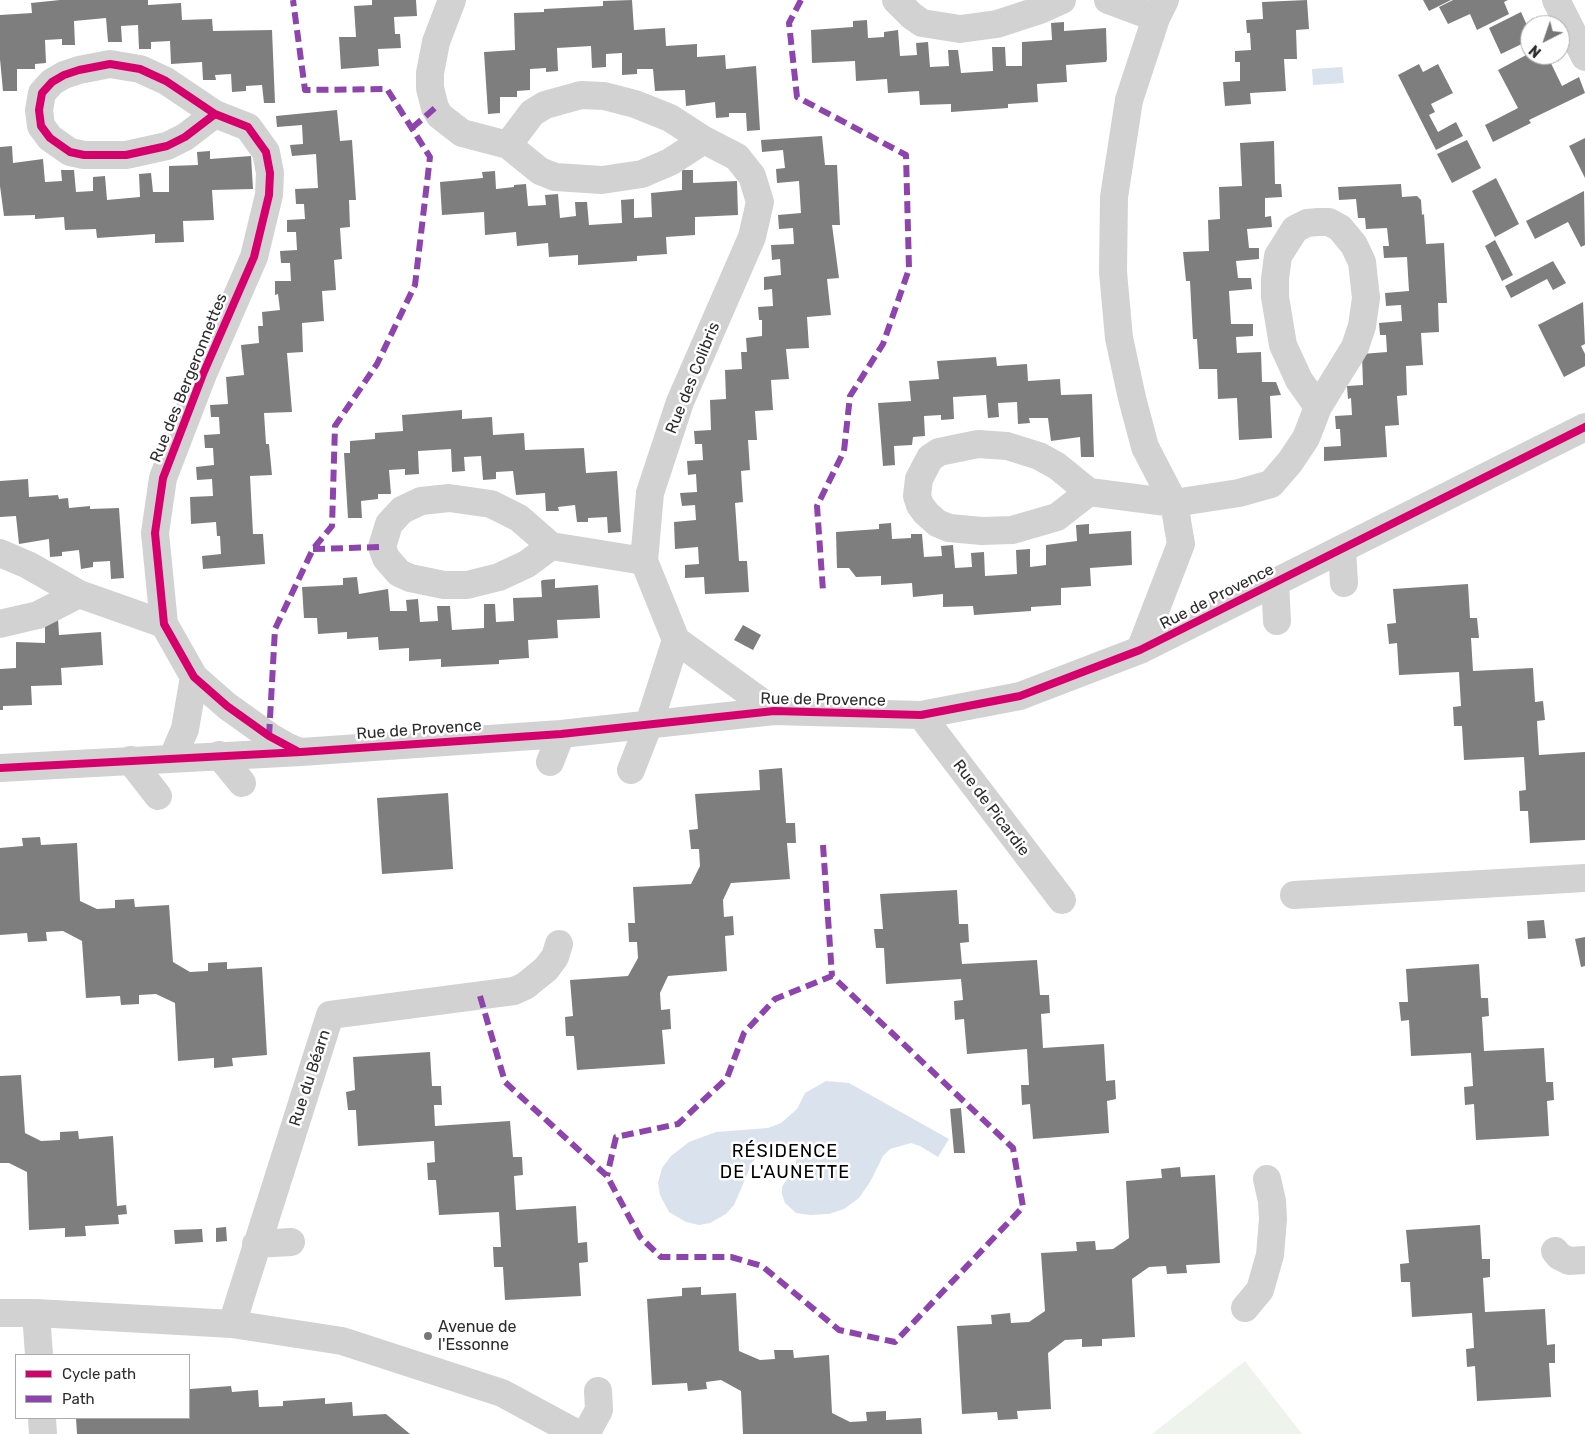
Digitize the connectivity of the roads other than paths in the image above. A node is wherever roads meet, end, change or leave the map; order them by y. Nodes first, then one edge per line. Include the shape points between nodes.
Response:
1 (452, 0) edge
2 (896, 0) edge
3 (1062, 0) edge
4 (1108, 0) edge
5 (1556, 0) edge
6 (1161, 9) edge
7 (1585, 57) edge
8 (215, 114) junction
9 (704, 140) junction
10 (508, 145) junction
11 (1318, 408) junction
12 (1585, 426) edge
13 (1089, 492) junction
14 (1174, 504) junction
15 (551, 546) junction
16 (1342, 549) junction
17 (0, 553) edge
18 (644, 561) junction
19 (1275, 583) junction
20 (1344, 584) dead end
21 (79, 594) junction
22 (1277, 621) dead end
23 (0, 624) edge
24 (164, 624) junction
25 (676, 640) junction
26 (1140, 650) junction
27 (194, 677) junction
28 (774, 711) junction
29 (920, 716) junction
30 (649, 724) junction
31 (561, 734) junction
32 (301, 752) junction
33 (219, 755) junction
34 (173, 757) junction
35 (130, 760) junction
36 (550, 762) dead end
37 (0, 768) edge
38 (630, 770) dead end
39 (242, 783) dead end
40 (158, 796) dead end
41 (1585, 878) edge
42 (1294, 895) dead end
43 (1062, 900) dead end
44 (559, 944) dead end
45 (1267, 1179) dead end
46 (291, 1242) dead end
47 (256, 1244) junction
48 (1555, 1251) dead end
49 (1585, 1260) edge
50 (1244, 1308) dead end
51 (0, 1313) edge
52 (36, 1313) junction
53 (232, 1324) junction
54 (39, 1354) edge
55 (598, 1391) dead end
56 (42, 1419) edge
57 (574, 1433) edge
58 (43, 1434) edge

1 - 10 street via 436,42 430,73 435,108 462,133
2 - 3 street via 922,23 960,29 997,24
4 - 6 street
5 - 7 street
6 - 14 street via 1129,100 1114,197 1113,272 1119,338 1145,448
8 - 8 street, Rue des Bergeronnettes via 167,146 97,156 70,152 56,143 41,126 39,110 42,93 64,74 110,64 140,70 166,81
8 - 24 street, Rue des Bergeronnettes via 248,127 258,138 266,152 270,173 268,195 254,257 202,374 163,478 155,533
9 - 10 street via 670,162 642,174 602,180 569,179 547,174
9 - 10 street, Rue des Colibris via 653,110 604,96 581,96 559,100 532,113
9 - 18 street, Rue des Colibris via 737,157 752,176 760,202 752,237 680,402 650,493
11 - 11 street via 1355,347 1366,298 1362,262 1354,245 1340,228 1329,222 1307,223 1295,230 1278,256 1275,279 1282,345 1299,380
11 - 14 street via 1306,438 1271,484
12 - 16 street, Rue de Provence via 1550,456 1487,487
13 - 13 street via 1039,456 1007,446 978,444 944,450 930,458 919,479 917,496 926,514 937,523 949,528 982,531 1012,530 1058,516
13 - 14 street
14 - 26 street via 1181,544
15 - 15 street via 519,518 491,504 449,498 415,503 402,510 389,524 382,547 392,567 404,576 432,584 467,585 499,577 527,564
15 - 18 street
16 - 19 street, Rue de Provence
16 - 20 street
17 - 21 street
18 - 25 street, Rue des Colibris
19 - 22 street
19 - 26 street, Rue de Provence
21 - 23 street via 38,615
21 - 24 street
24 - 27 street, Rue des Bergeronnettes
25 - 28 street
25 - 30 street
26 - 29 street, Rue de Provence via 1020,696
27 - 32 street, Rue des Bergeronnettes via 262,731
27 - 34 street via 185,729
28 - 29 street, Rue de Provence
28 - 30 street, Rue de Provence
29 - 43 street, Rue de Picardie via 955,775 1002,839
30 - 31 street, Rue de Provence
30 - 38 street
31 - 32 street, Rue de Provence
31 - 36 street
32 - 33 street, Rue de Provence
33 - 34 street, Rue de Provence
33 - 39 street
34 - 35 street, Rue de Provence
35 - 37 street, Rue de Provence
35 - 40 street
41 - 42 street
44 - 47 street, Rue du Béarn via 546,968 514,991 328,1011 276,1146 282,1181 258,1212
45 - 50 street via 1272,1200 1270,1255 1260,1290
46 - 47 street
47 - 53 street, Rue du Béarn
48 - 49 street via 1569,1261
51 - 52 street
52 - 53 street
52 - 54 street
53 - 57 street via 342,1341 502,1393
55 - 57 street via 599,1410
56 - 58 street

